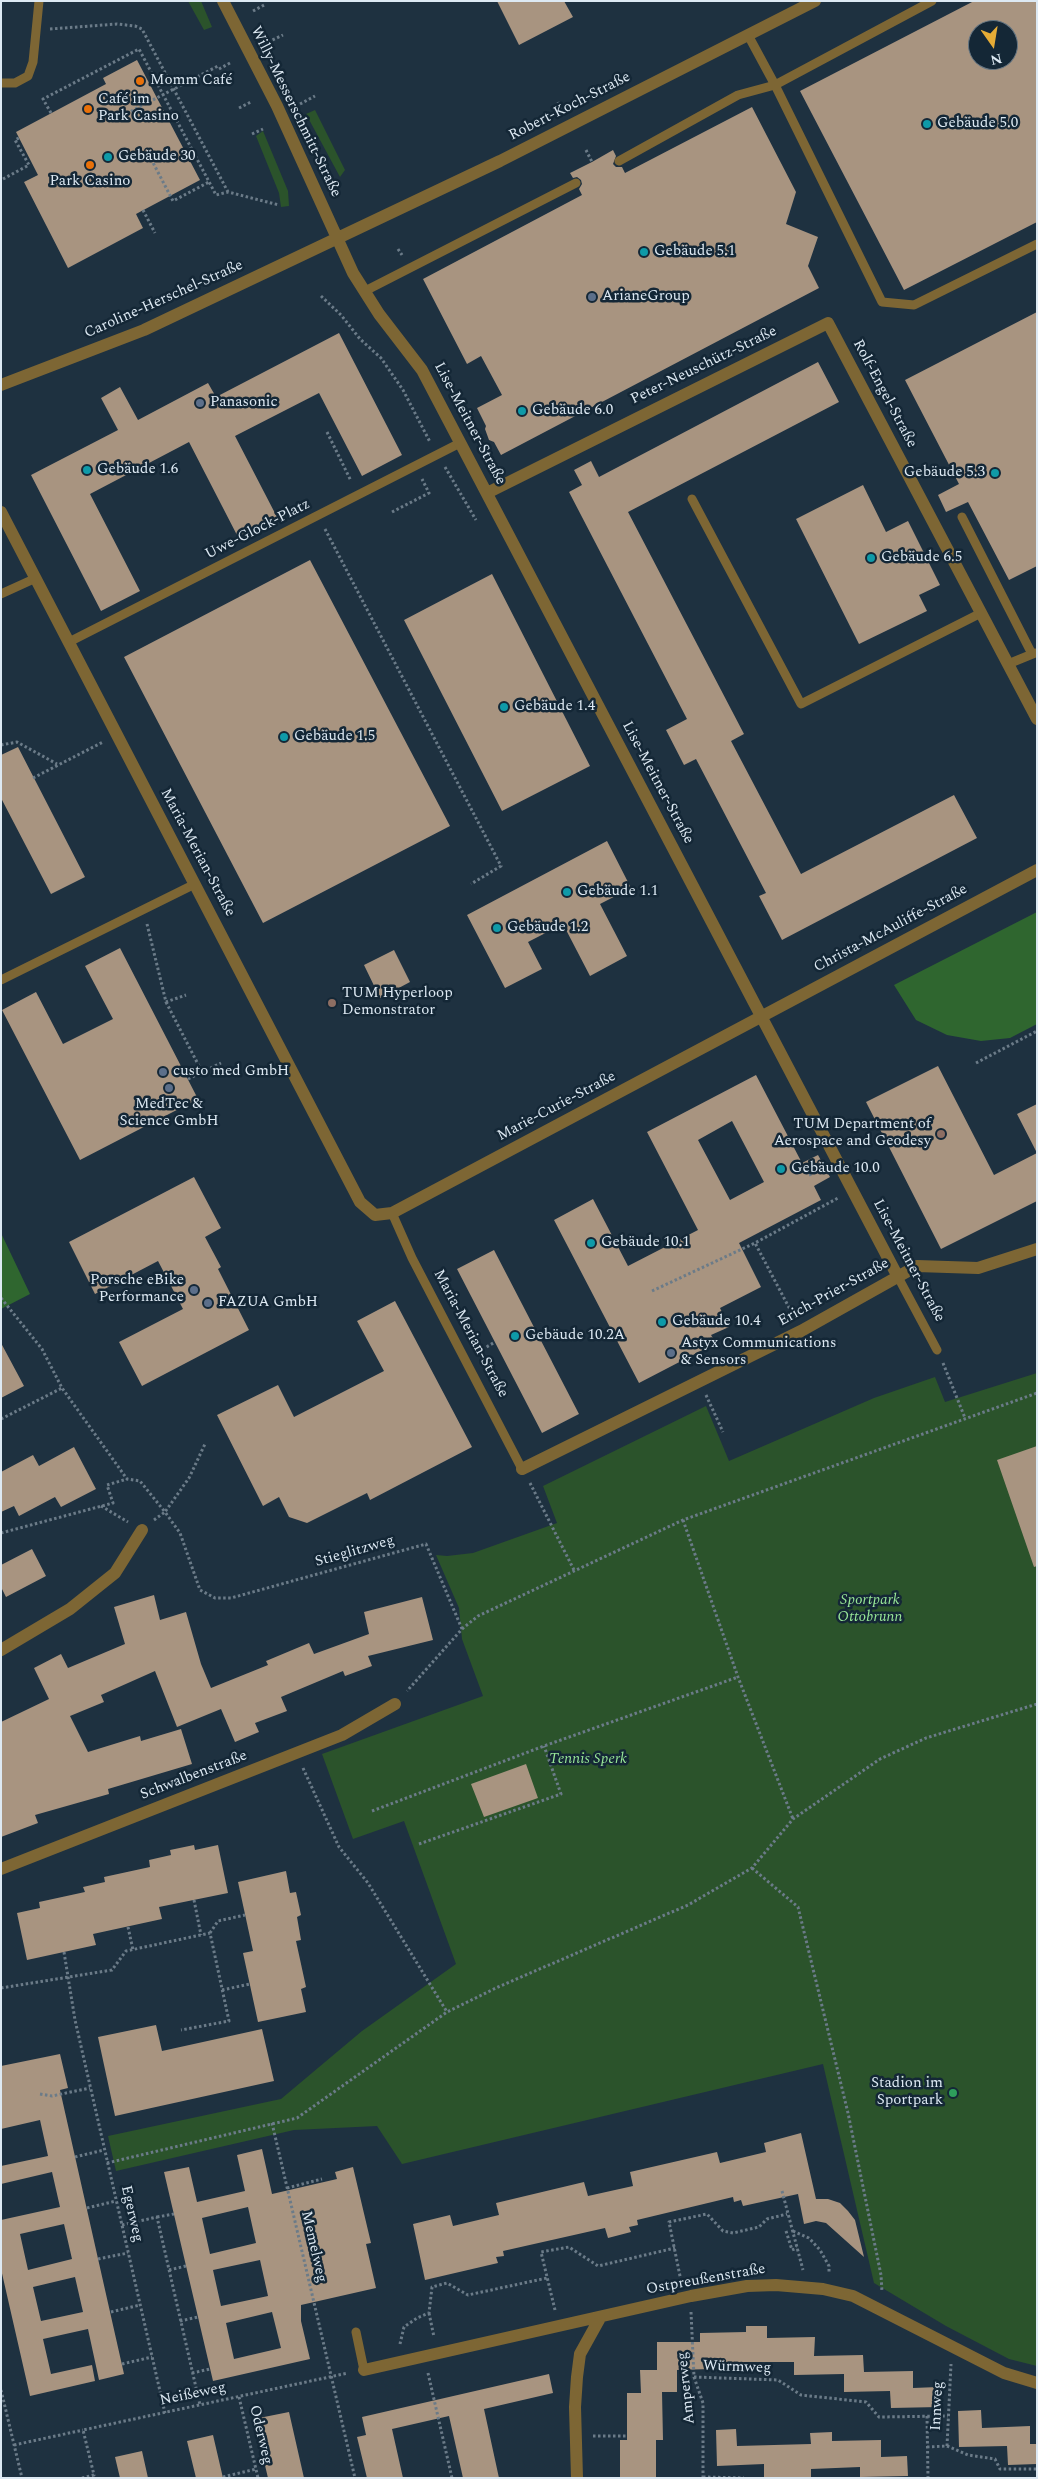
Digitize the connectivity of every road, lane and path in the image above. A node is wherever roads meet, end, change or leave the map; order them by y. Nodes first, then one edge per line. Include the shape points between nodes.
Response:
1 (39, 1) edge
2 (223, 1) edge
3 (815, 1) edge
4 (932, 1) edge
5 (266, 4) dead end
6 (252, 11) dead end
7 (36, 27) junction
8 (283, 35) dead end
9 (748, 35) junction
10 (268, 42) dead end
11 (230, 63) dead end
12 (1, 83) edge
13 (775, 85) junction
14 (174, 89) junction
15 (163, 95) junction
16 (315, 96) dead end
17 (251, 102) dead end
18 (300, 104) dead end
19 (239, 108) dead end
20 (51, 113) dead end
21 (122, 116) dead end
22 (263, 129) dead end
23 (252, 134) dead end
24 (19, 138) dead end
25 (586, 150) dead end
26 (144, 158) dead end
27 (619, 161) dead end
28 (592, 162) dead end
29 (3, 179) dead end
30 (209, 182) junction
31 (576, 183) dead end
32 (228, 192) junction
33 (279, 205) dead end
34 (143, 210) dead end
35 (155, 233) dead end
36 (337, 238) junction
37 (1037, 244) edge
38 (398, 249) dead end
39 (402, 254) dead end
40 (365, 291) junction
41 (320, 296) dead end
42 (828, 323) joint
43 (1, 385) edge
44 (327, 432) dead end
45 (460, 443) junction
46 (437, 455) junction
47 (414, 466) junction
48 (487, 493) junction
49 (358, 495) junction
50 (692, 499) dead end
51 (1, 512) edge
52 (392, 512) dead end
53 (318, 515) junction
54 (962, 517) dead end
55 (476, 520) dead end
56 (36, 578) junction
57 (1, 594) edge
58 (981, 613) junction
59 (69, 642) junction
60 (1034, 653) edge
61 (1008, 664) junction
62 (1037, 719) edge
63 (117, 734) junction
64 (1, 745) edge
65 (58, 765) junction
66 (33, 778) dead end
67 (1037, 870) edge
68 (195, 884) junction
69 (471, 884) dead end
70 (142, 910) junction
71 (1, 980) edge
72 (186, 995) dead end
73 (166, 1002) junction
74 (761, 1016) junction
75 (1037, 1031) edge
76 (221, 1063) dead end
77 (976, 1063) dead end
78 (202, 1072) junction
79 (188, 1079) dead end
80 (852, 1191) junction
81 (392, 1213) junction
82 (754, 1243) junction
83 (1037, 1249) edge
84 (898, 1276) junction
85 (652, 1291) dead end
86 (1, 1298) edge
87 (801, 1331) junction
88 (495, 1342) dead end
89 (937, 1350) joint
90 (465, 1359) junction
91 (699, 1381) junction
92 (62, 1388) junction
93 (1037, 1393) edge
94 (965, 1418) junction
95 (1, 1419) edge
96 (723, 1432) dead end
97 (205, 1444) dead end
98 (522, 1468) junction
99 (127, 1479) junction
100 (100, 1506) junction
101 (164, 1512) junction
102 (156, 1519) dead end
103 (683, 1520) junction
104 (142, 1530) joint
105 (1, 1533) edge
106 (575, 1572) junction
107 (462, 1629) junction
108 (1, 1650) edge
109 (738, 1677) junction
110 (395, 1704) joint
111 (1037, 1704) edge
112 (544, 1746) junction
113 (296, 1753) junction
114 (372, 1811) dead end
115 (793, 1819) junction
116 (419, 1844) dead end
117 (752, 1868) junction
118 (1, 1869) edge
119 (194, 1900) dead end
120 (245, 1915) dead end
121 (128, 1927) dead end
122 (210, 1933) junction
123 (201, 1935) junction
124 (133, 1950) junction
125 (64, 1952) dead end
126 (69, 1978) junction
127 (250, 1984) dead end
128 (1, 1988) edge
129 (222, 1990) junction
130 (447, 2012) junction
131 (181, 2030) dead end
132 (90, 2088) junction
133 (40, 2094) dead end
134 (272, 2123) junction
135 (104, 2150) junction
136 (75, 2157) dead end
137 (108, 2163) junction
138 (322, 2179) dead end
139 (287, 2188) junction
140 (782, 2191) dead end
141 (116, 2201) junction
142 (87, 2208) dead end
143 (174, 2214) dead end
144 (787, 2214) junction
145 (157, 2217) junction
146 (122, 2224) junction
147 (786, 2231) dead end
148 (792, 2231) junction
149 (675, 2248) junction
150 (797, 2248) junction
151 (128, 2252) junction
152 (800, 2258) dead end
153 (98, 2259) dead end
154 (186, 2266) dead end
155 (169, 2270) junction
156 (680, 2275) dead end
157 (547, 2278) junction
158 (830, 2290) junction
159 (691, 2296) junction
160 (553, 2304) dead end
161 (140, 2305) junction
162 (882, 2310) junction
163 (110, 2312) dead end
164 (429, 2313) junction
165 (198, 2317) dead end
166 (600, 2318) junction
167 (180, 2321) junction
168 (356, 2332) dead end
169 (433, 2334) dead end
170 (952, 2347) junction
171 (424, 2357) junction
172 (152, 2358) junction
173 (404, 2361) junction
174 (122, 2364) dead end
175 (210, 2369) dead end
176 (364, 2370) junction
177 (192, 2373) junction
178 (332, 2377) junction
179 (694, 2377) junction
180 (1037, 2383) edge
181 (1, 2390) edge
182 (2, 2394) edge
183 (239, 2397) junction
184 (200, 2405) junction
185 (165, 2413) junction
186 (927, 2416) junction
187 (948, 2416) junction
188 (83, 2430) junction
189 (576, 2436) junction
190 (627, 2436) dead end
191 (14, 2445) junction
192 (927, 2446) junction
193 (947, 2446) junction
194 (1037, 2469) edge
195 (256, 2470) junction
196 (94, 2476) edge
197 (22, 2478) edge
198 (82, 2478) edge
199 (223, 2478) edge
200 (258, 2478) edge
201 (355, 2478) edge
202 (452, 2478) edge
203 (577, 2478) edge
204 (703, 2478) edge
205 (744, 2478) edge
206 (928, 2478) edge

1 - 7 lane
2 - 36 street, Willy-Messerschmitt-Straße via 277,106
3 - 9 street, Robert-Koch-Straße
4 - 13 lane
5 - 6 path
7 - 12 lane via 33,62 28,76 15,83
7 - 14 path via 56,29 117,24 142,29
8 - 10 path
9 - 13 lane
9 - 36 street, Robert-Koch-Straße via 500,161
11 - 14 path
13 - 27 lane via 738,95
13 - 37 lane via 882,302 914,305
14 - 15 path
14 - 32 path
15 - 20 path via 139,49 43,99
15 - 21 path
15 - 30 path
16 - 18 path
17 - 19 path
22 - 23 path
24 - 29 path via 15,140 28,166
25 - 28 path
26 - 30 path via 149,156 173,201
30 - 32 path via 216,195
31 - 40 lane
32 - 33 path
34 - 35 path
36 - 40 street, Lise-Meitner-Straße
36 - 43 street, Caroline-Herschel-Straße via 144,330
38 - 39 path
40 - 45 street, Lise-Meitner-Straße via 422,370
41 - 46 path via 381,358 403,390
42 - 48 street, Peter-Neuschütz-Straße
42 - 58 street, Rolf-Engel-Straße
44 - 49 path
45 - 46 lane, Uwe-Glock-Platz
45 - 48 street, Lise-Meitner-Straße
46 - 47 lane, Uwe-Glock-Platz
46 - 55 path
47 - 49 lane, Uwe-Glock-Platz
47 - 52 path via 429,493
48 - 74 street, Lise-Meitner-Straße
49 - 53 lane, Uwe-Glock-Platz
50 - 58 lane via 801,704
51 - 56 street, Maria-Merian-Straße
53 - 59 lane, Uwe-Glock-Platz
53 - 69 path via 500,866
54 - 60 lane
56 - 57 lane
56 - 59 street, Maria-Merian-Straße
58 - 61 street, Rolf-Engel-Straße
59 - 63 street, Maria-Merian-Straße
60 - 61 lane
61 - 62 street, Rolf-Engel-Straße
63 - 65 path
63 - 68 street, Maria-Merian-Straße
64 - 65 path via 17,742
65 - 66 path
67 - 74 street, Christa-McAuliffe-Straße
68 - 70 lane
68 - 81 street, Maria-Merian-Straße via 360,1202 375,1215
70 - 71 lane
70 - 73 path
72 - 73 path
73 - 78 path
74 - 80 street, Lise-Meitner-Straße
74 - 81 street, Marie-Curie-Straße
75 - 77 path
76 - 78 path
78 - 79 path
80 - 82 path
80 - 84 street, Lise-Meitner-Straße
81 - 90 lane, Maria-Merian-Straße
82 - 85 path
82 - 87 path
83 - 84 street, Erich-Prier-Straße via 978,1268 917,1266
84 - 87 street, Erich-Prier-Straße
84 - 89 lane, Lise-Meitner-Straße
86 - 92 path via 42,1349
87 - 91 street, Erich-Prier-Straße
88 - 90 path
89 - 94 path
90 - 98 lane, Maria-Merian-Straße
91 - 96 path
91 - 98 street, Erich-Prier-Straße
92 - 95 path
92 - 99 path
93 - 94 path
94 - 103 path
97 - 101 path via 189,1478
98 - 106 path
99 - 100 path via 107,1485 114,1503
99 - 101 path via 140,1481
100 - 104 path
100 - 105 path
101 - 102 path
101 - 107 path, Stieglitzweg via 180,1534 200,1590 215,1598 231,1598 426,1544
103 - 106 path
103 - 109 path
104 - 108 street via 115,1572 70,1609
106 - 107 path via 478,1616
107 - 110 path
109 - 112 path
109 - 115 path
110 - 113 street, Schwalbenstraße via 342,1735
111 - 115 path via 926,1738 896,1752
112 - 114 path
112 - 116 path via 562,1794
113 - 118 street, Schwalbenstraße
113 - 130 path via 339,1847 368,1883
115 - 117 path
117 - 130 path via 688,1905
117 - 162 path via 798,1907 848,2113 881,2276
119 - 123 path
120 - 122 path via 218,1921
121 - 124 path
122 - 123 path
122 - 129 path
123 - 124 path
124 - 126 path via 126,1951 112,1970
125 - 126 path, Egerweg
126 - 128 path
126 - 132 path, Egerweg
127 - 129 path
129 - 131 path via 229,2021
130 - 134 path via 297,2118
132 - 133 path via 52,2096
132 - 135 path, Egerweg
134 - 137 path
134 - 139 path, Memelweg
135 - 136 path
135 - 137 path, Egerweg
137 - 141 path, Egerweg
138 - 139 path
139 - 178 path, Memelweg
140 - 144 path
141 - 142 path
141 - 146 path, Egerweg
143 - 145 path
144 - 148 path
144 - 149 path via 767,2219 759,2227 732,2233 723,2232 707,2214 669,2222
145 - 146 path
145 - 155 path
146 - 151 path, Egerweg
147 - 150 path via 792,2250
148 - 150 path
148 - 158 path via 809,2238 820,2250 829,2266
149 - 156 path
149 - 157 path via 598,2266 569,2247 540,2252
150 - 152 path
151 - 153 path
151 - 161 path, Egerweg
154 - 155 path
155 - 167 path
157 - 160 path
157 - 164 path via 468,2295 447,2283 432,2287
158 - 159 street, Ostpreußenstraße via 747,2286
158 - 162 street, Ostpreußenstraße via 853,2296
159 - 166 street, Ostpreußenstraße
159 - 179 path, Amperweg
161 - 163 path
161 - 172 path, Egerweg
162 - 170 street, Ostpreußenstraße
164 - 169 path
164 - 173 path via 404,2327 400,2340
165 - 167 path
166 - 171 street, Ostpreußenstraße
166 - 189 street via 580,2354
167 - 177 path
168 - 176 lane
170 - 180 street, Ostpreußenstraße via 1004,2372
170 - 187 path, Innweg
171 - 173 street, Ostpreußenstraße
171 - 202 path
172 - 174 path
172 - 185 path, Egerweg
173 - 176 street, Ostpreußenstraße
175 - 177 path
176 - 178 path, Neißeweg
177 - 184 path
178 - 183 path, Neißeweg
178 - 201 path, Memelweg
179 - 186 path, Würmweg via 778,2380 801,2395 866,2402 879,2417
179 - 204 path, Amperweg via 703,2403
181 - 182 path
182 - 191 path
183 - 184 path, Neißeweg
183 - 195 path, Oderweg
184 - 185 path, Neißeweg
185 - 188 path, Neißeweg
186 - 187 path, Würmweg
186 - 192 path, Innweg
187 - 193 path, Innweg
188 - 191 path, Neißeweg
188 - 196 path
189 - 190 path
189 - 203 street
191 - 197 path
192 - 193 path, Innweg
192 - 206 path, Innweg
193 - 194 path via 968,2455 995,2459 1000,2469
195 - 199 path
195 - 200 path, Oderweg
196 - 198 path
204 - 205 path, Amperweg

